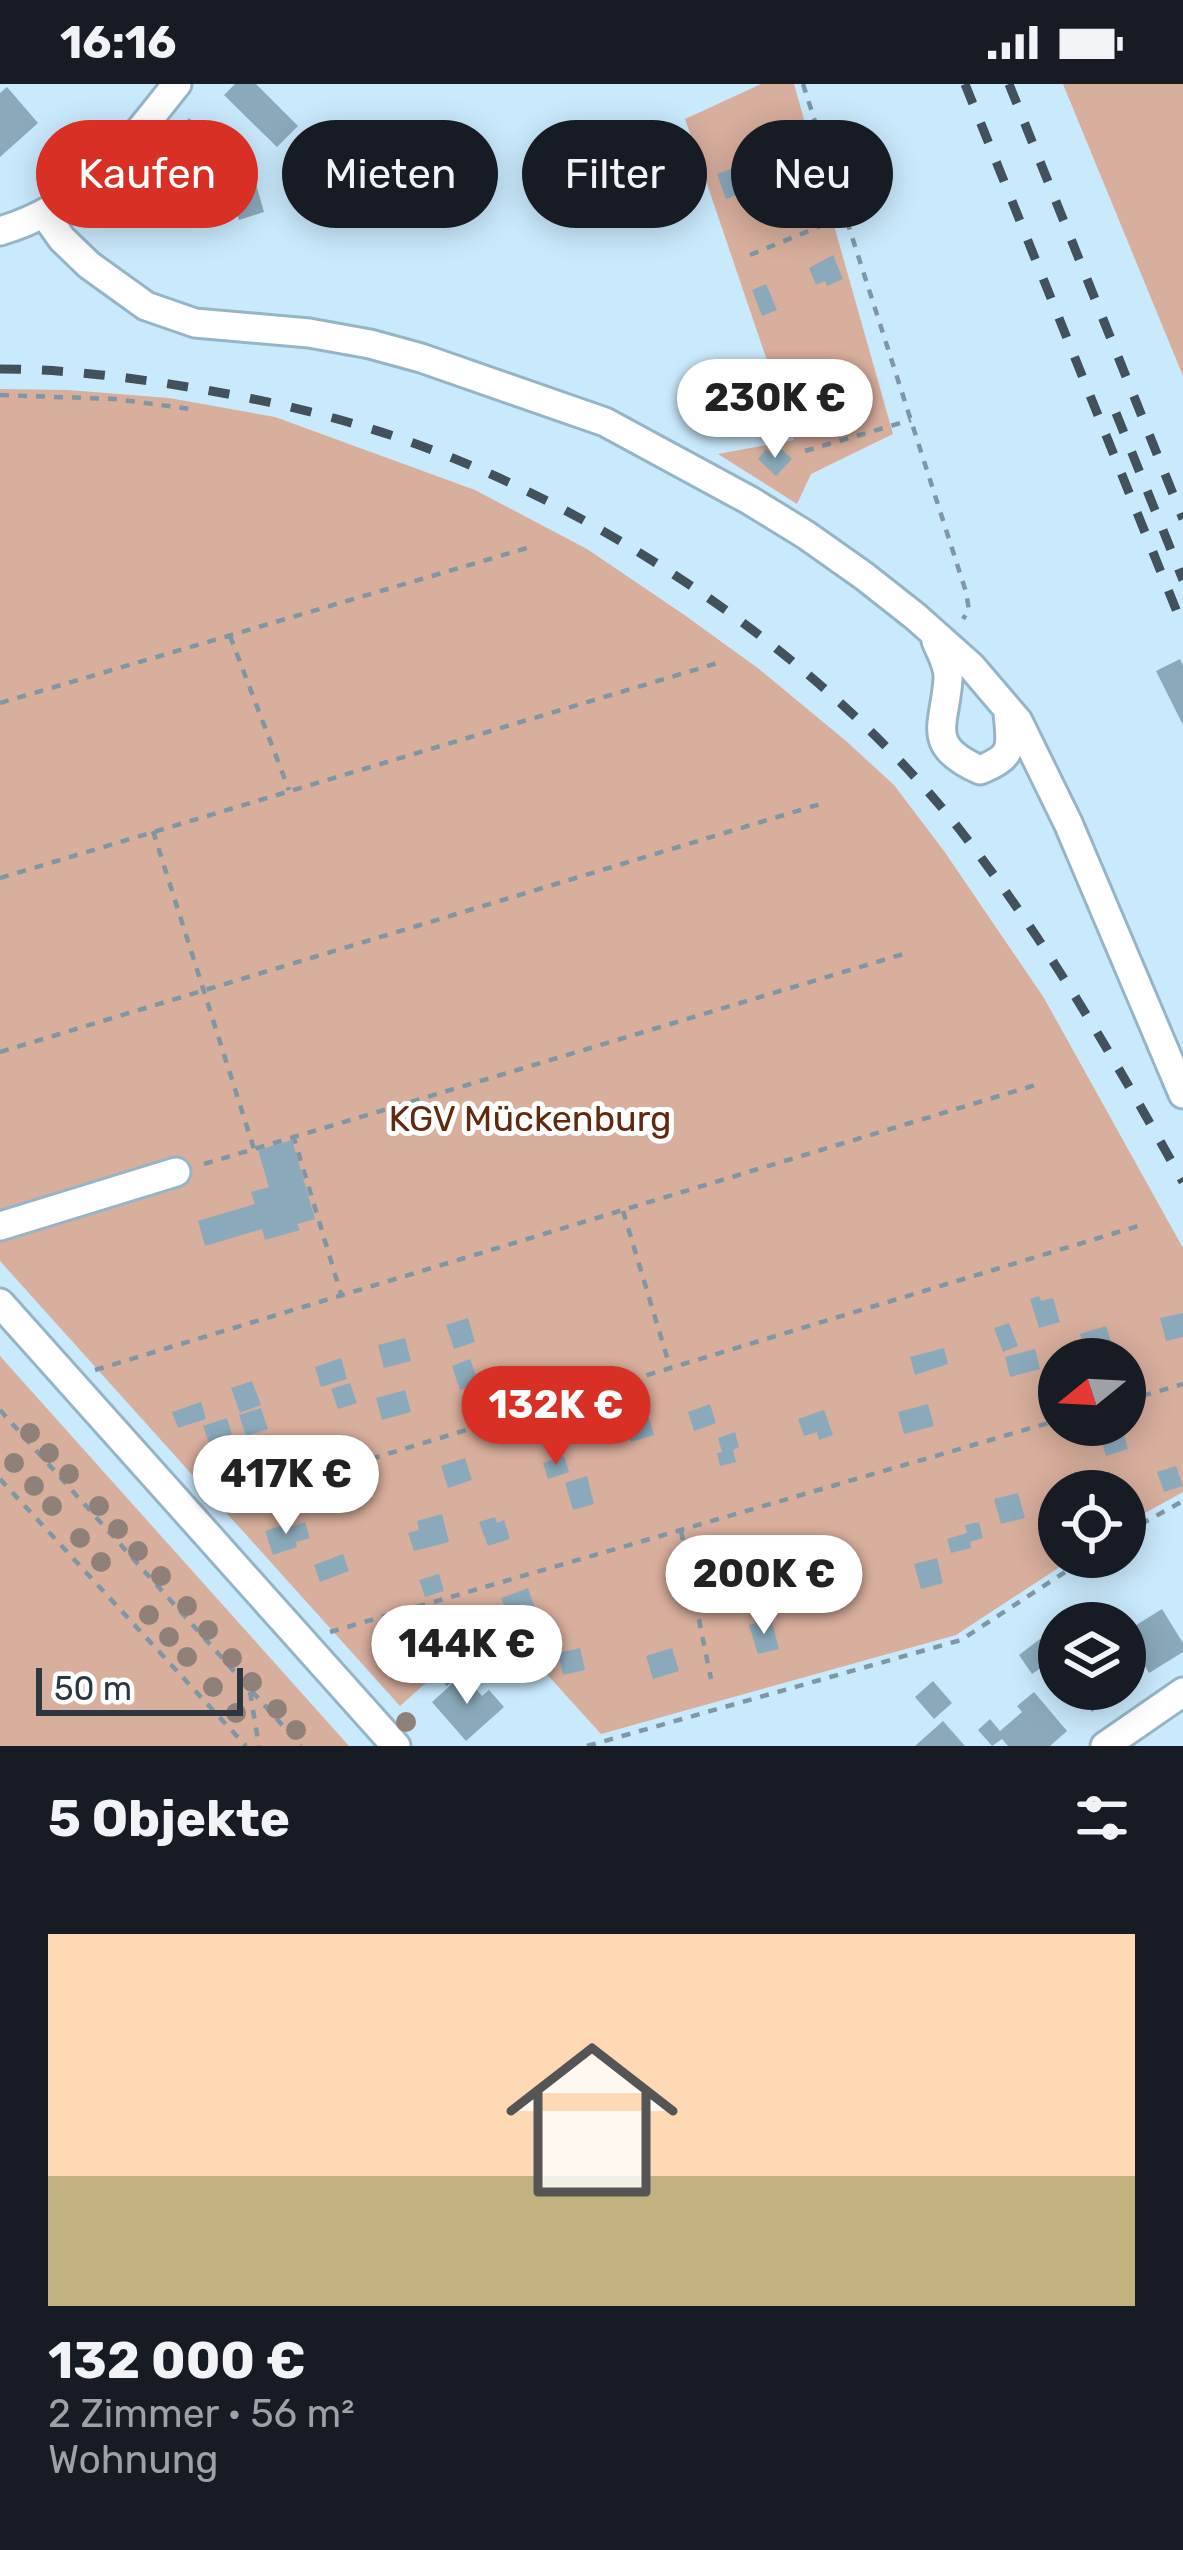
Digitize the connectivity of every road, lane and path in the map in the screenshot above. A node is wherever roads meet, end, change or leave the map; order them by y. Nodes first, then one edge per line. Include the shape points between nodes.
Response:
1 (177, 84) edge
2 (803, 84) edge
3 (148, 120) edge
4 (814, 120) edge
5 (36, 218) edge
6 (54, 228) edge
7 (815, 228) edge
8 (849, 228) edge
9 (0, 231) edge
10 (750, 254) dead end
11 (0, 395) edge
12 (191, 409) dead end
13 (910, 420) junction
14 (805, 451) dead end
15 (527, 548) dead end
16 (932, 632) junction
17 (230, 636) junction
18 (722, 662) dead end
19 (0, 703) edge
20 (1008, 710) junction
21 (289, 790) junction
22 (827, 802) dead end
23 (153, 831) junction
24 (0, 878) edge
25 (910, 952) dead end
26 (205, 991) junction
27 (0, 1052) edge
28 (1042, 1082) dead end
29 (1183, 1094) edge
30 (293, 1135) junction
31 (254, 1149) junction
32 (176, 1172) joint
33 (623, 1210) junction
34 (0, 1226) edge
35 (1138, 1226) dead end
36 (341, 1294) junction
37 (0, 1303) edge
38 (670, 1367) junction
39 (95, 1370) dead end
40 (1183, 1384) edge
41 (1146, 1395) edge
42 (0, 1411) edge
43 (1038, 1426) edge
44 (0, 1478) edge
45 (1183, 1501) edge
46 (216, 1506) dead end
47 (1146, 1521) edge
48 (681, 1531) junction
49 (1056, 1578) edge
50 (330, 1632) dead end
51 (711, 1678) dead end
52 (249, 1689) junction
53 (1183, 1692) edge
54 (246, 1746) edge
55 (259, 1746) edge
56 (301, 1746) edge
57 (397, 1746) edge
58 (587, 1746) edge
59 (1106, 1746) edge

1 - 3 street
2 - 4 path
5 - 9 street
6 - 16 street via 89,265 169,316 370,344 605,422 806,535
7 - 10 path
8 - 13 path
11 - 12 path
13 - 14 path
13 - 16 path via 969,610 947,632
15 - 17 path
16 - 20 street
16 - 20 street via 949,674 943,740 957,760 980,770 1000,762 1010,745
17 - 19 path
17 - 21 path
18 - 21 path
20 - 29 street via 1068,823
21 - 23 path
22 - 26 path
23 - 24 path
23 - 26 path
25 - 30 path
26 - 27 path
26 - 31 path
28 - 33 path
30 - 31 path
30 - 36 path
31 - 32 path
32 - 34 street
33 - 36 path
33 - 38 path
35 - 38 path
36 - 39 path
37 - 57 street
38 - 46 path
40 - 41 path
42 - 52 path
43 - 48 path
44 - 54 path
45 - 47 path
48 - 50 path
48 - 51 path
49 - 58 path via 961,1640
52 - 55 path
52 - 56 path
53 - 59 street

